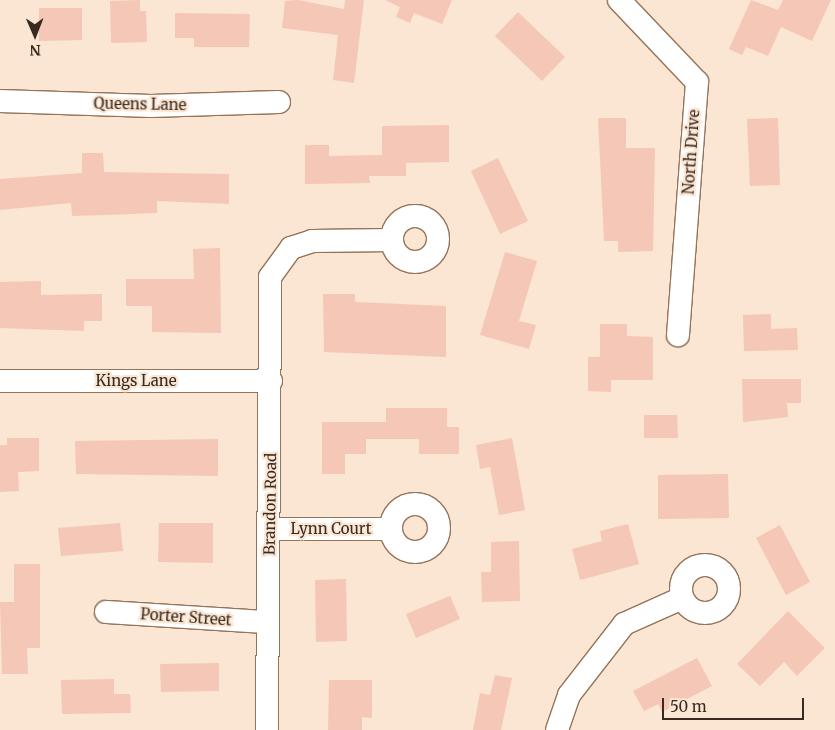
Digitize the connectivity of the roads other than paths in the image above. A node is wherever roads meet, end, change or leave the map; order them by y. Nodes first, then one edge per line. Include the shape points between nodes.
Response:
1 (619, 0) edge
2 (0, 100) edge
3 (279, 102) dead end
4 (392, 240) dead end
5 (678, 335) dead end
6 (0, 381) edge
7 (271, 381) junction
8 (271, 529) junction
9 (391, 529) dead end
10 (682, 598) dead end
11 (106, 612) dead end
12 (266, 622) junction
13 (267, 730) edge
14 (557, 730) edge

1 - 5 street, North Drive via 697,82
2 - 3 street, Queens Lane via 150,106
4 - 7 street, Brandon Road via 312,241 291,248 270,277
6 - 7 street, Kings Lane
7 - 8 street, Brandon Road
8 - 9 street, Lynn Court
8 - 12 street, Brandon Road
10 - 14 street via 624,624 569,696
11 - 12 street, Porter Street
12 - 13 street, Brandon Road

